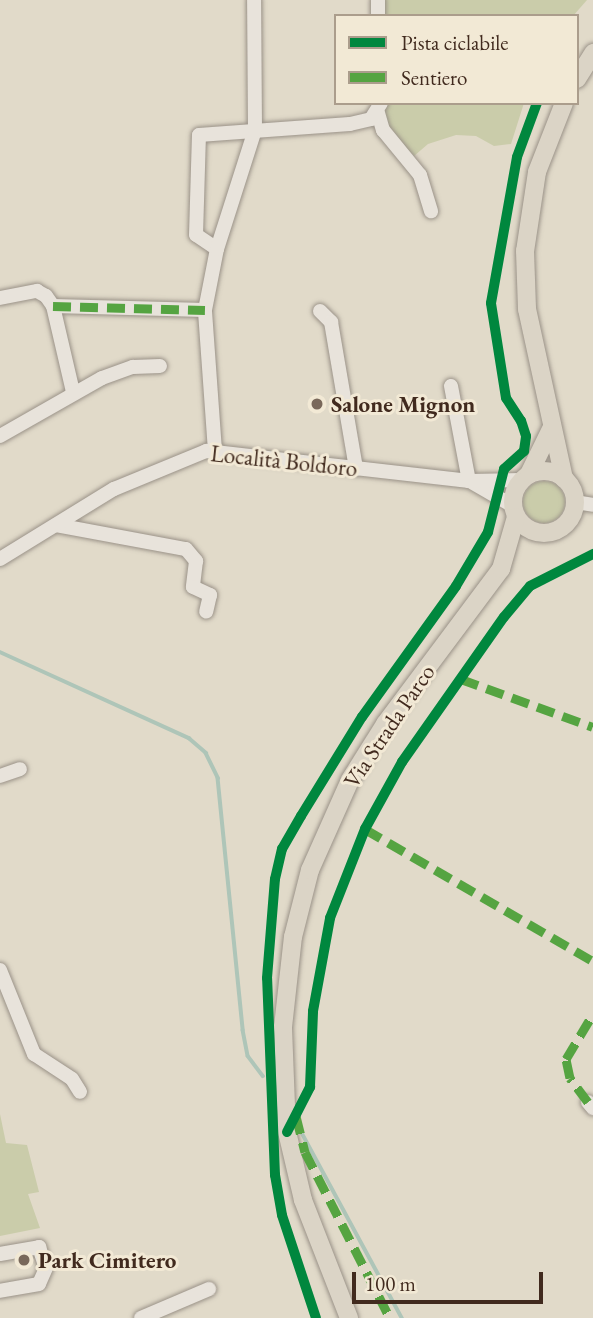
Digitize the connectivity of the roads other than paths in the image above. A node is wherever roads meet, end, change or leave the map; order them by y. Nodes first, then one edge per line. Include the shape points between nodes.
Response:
1 (254, 0) edge
2 (593, 53) edge
3 (579, 76) edge
4 (563, 105) edge
5 (379, 108) edge
6 (255, 131) junction
7 (431, 211) dead end
8 (217, 249) junction
9 (0, 298) edge
10 (53, 306) junction
11 (205, 310) junction
12 (320, 311) dead end
13 (160, 366) dead end
14 (451, 386) dead end
15 (73, 392) junction
16 (552, 427) junction
17 (0, 436) edge
18 (215, 451) junction
19 (356, 469) junction
20 (526, 477) junction
21 (564, 479) junction
22 (469, 481) junction
23 (584, 503) edge
24 (515, 511) junction
25 (56, 525) junction
26 (0, 559) edge
27 (206, 612) dead end
28 (20, 769) dead end
29 (0, 776) edge
30 (0, 970) edge
31 (80, 1092) dead end
32 (0, 1254) edge
33 (209, 1289) dead end
34 (0, 1291) edge
35 (141, 1318) edge
36 (349, 1318) edge

1 - 6 street
2 - 3 main road
4 - 16 main road via 537,172 525,251 527,309
5 - 6 street via 350,124
5 - 7 street via 383,130 420,175
6 - 8 street
6 - 8 street via 200,135 196,235
8 - 11 street
9 - 10 street via 37,291
10 - 11 street
10 - 15 street
11 - 18 street
12 - 19 street via 331,322
13 - 15 street via 133,367
14 - 22 street
15 - 17 street
16 - 20 main road
16 - 21 main road
18 - 19 street, Località Boldoro
18 - 25 street, Località Boldoro via 163,466
19 - 22 street, Località Boldoro
20 - 21 main road via 548,471
20 - 22 street, Località Boldoro
20 - 24 main road
21 - 23 main road
22 - 24 street, Località Boldoro
23 - 24 main road via 568,522 550,533 530,530
24 - 36 main road, Via Strada Parco via 501,569 350,780 310,870 293,937 282,1052 287,1132 303,1200
25 - 26 street, Località Boldoro
25 - 27 street via 186,549 196,561 193,587 210,595
28 - 29 street
30 - 31 street via 34,1054 72,1079
32 - 34 street via 39,1247 46,1268 39,1284
33 - 35 street

